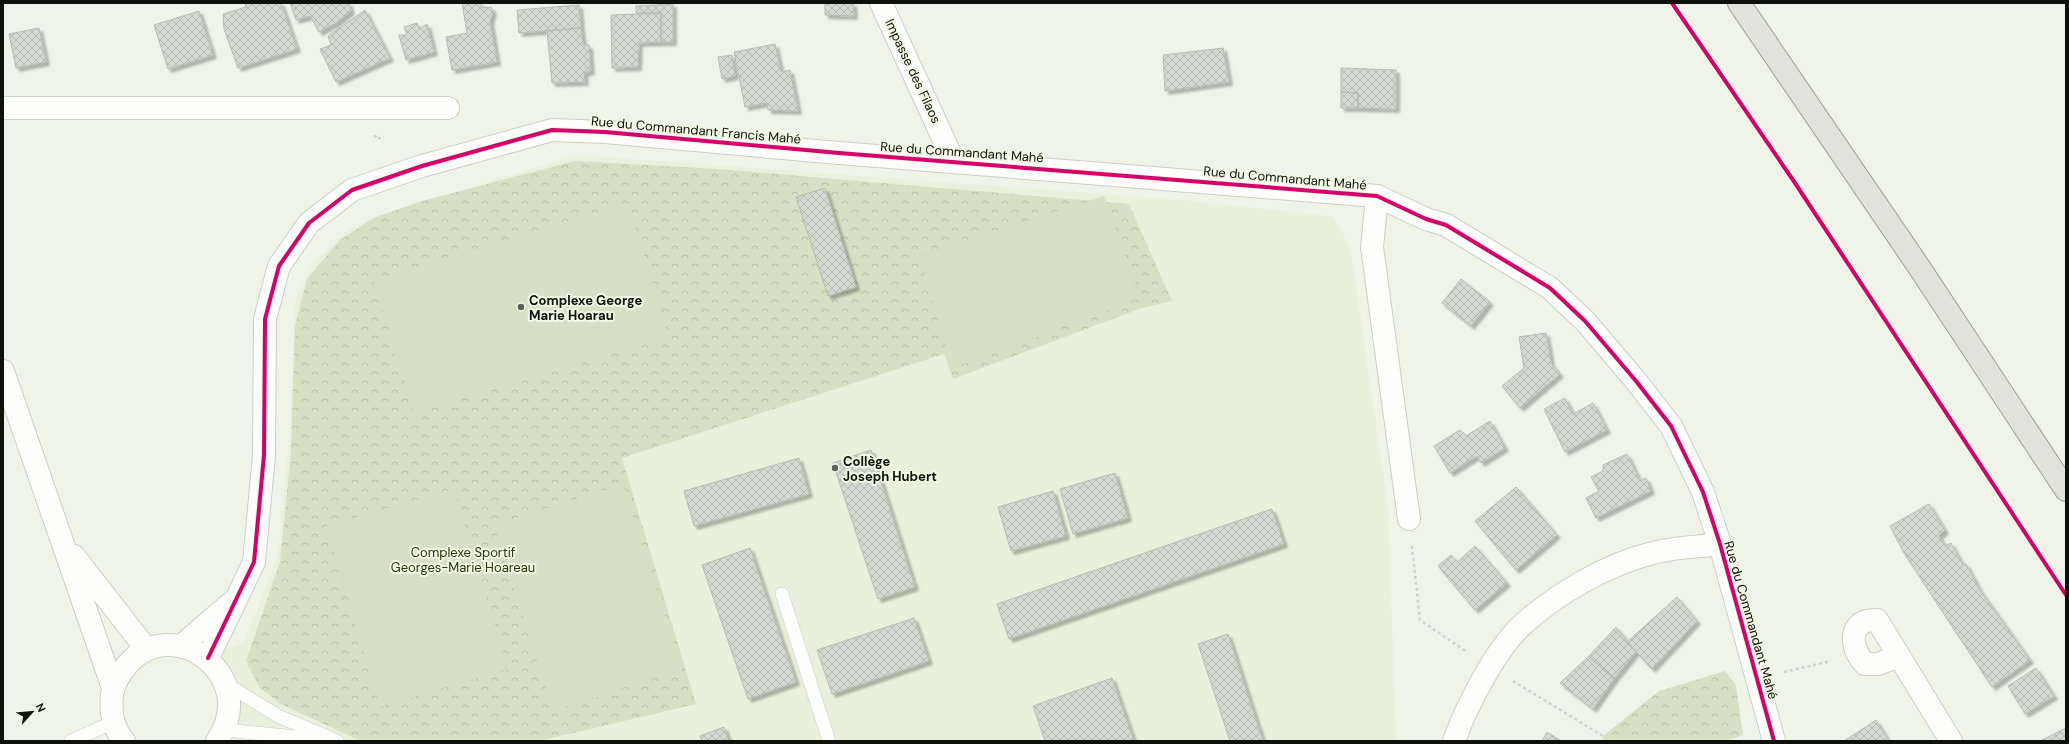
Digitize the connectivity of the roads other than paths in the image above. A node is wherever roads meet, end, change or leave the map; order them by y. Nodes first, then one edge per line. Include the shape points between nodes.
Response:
1 (881, 3) edge
2 (1739, 3) edge
3 (3, 108) edge
4 (448, 108) dead end
5 (839, 153) joint
6 (954, 162) junction
7 (1377, 196) junction
8 (3, 371) edge
9 (2066, 490) edge
10 (1409, 519) road end
11 (64, 544) junction
12 (1720, 544) junction
13 (782, 594) dead end
14 (238, 597) junction
15 (181, 646) junction
16 (147, 650) junction
17 (1899, 656) junction
18 (208, 658) junction
19 (225, 683) junction
20 (113, 688) junction
21 (114, 722) junction
22 (221, 735) edge
23 (71, 741) edge
24 (124, 741) edge
25 (336, 741) edge
26 (829, 741) edge
27 (1454, 741) edge
28 (1774, 741) edge
29 (1951, 741) edge

1 - 6 street, Impasse des Filaos
2 - 9 main road via 1919,267
3 - 4 street
5 - 6 street, Rue du Commandant Mahé
5 - 14 street, Rue du Commandant Francis Mahé via 605,132 552,130 435,163 352,190 309,223 278,266 265,319 264,455 254,562
6 - 7 street, Rue du Commandant Mahé
7 - 10 street via 1372,247
7 - 12 street, Rue du Commandant Mahé via 1426,219 1446,225 1505,259 1550,288 1585,320 1670,426 1703,492
8 - 11 street
11 - 16 street
11 - 20 street
12 - 27 street via 1654,552 1623,563 1573,587 1521,627 1501,651 1463,717
12 - 28 street, Rue du Commandant Mahé
13 - 26 lane
14 - 15 street, Rue du Commandant Francis Mahé
14 - 18 street, Rue du Commandant Francis Mahé
15 - 16 street via 163,646
15 - 18 street
16 - 20 street via 120,672
17 - 17 street via 1877,620 1869,619 1858,626 1853,641 1857,656 1865,664 1878,664
17 - 29 street
18 - 19 street
19 - 22 street via 229,697 229,712
19 - 25 lane via 278,716
20 - 21 street via 111,705
21 - 23 lane
21 - 24 street
22 - 25 lane

